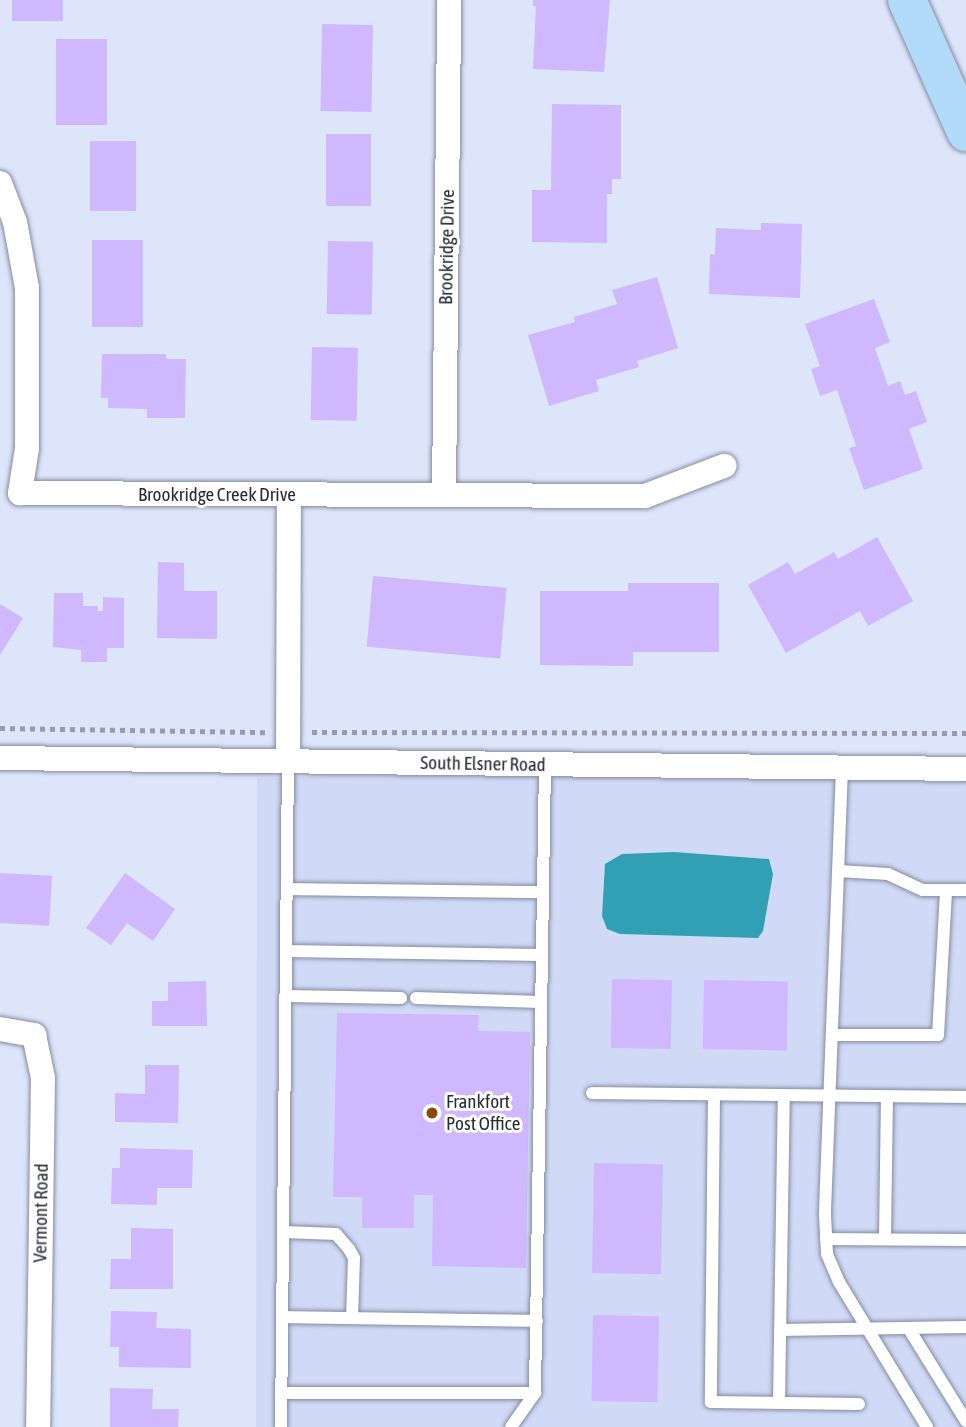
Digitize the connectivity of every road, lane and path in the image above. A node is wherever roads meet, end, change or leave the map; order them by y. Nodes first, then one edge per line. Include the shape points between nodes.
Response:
1 (449, 0) edge
2 (907, 0) edge
3 (966, 132) edge
4 (0, 183) edge
5 (724, 466) dead end
6 (289, 495) junction
7 (444, 495) junction
8 (0, 728) edge
9 (287, 732) junction
10 (966, 733) edge
11 (0, 758) edge
12 (288, 761) junction
13 (545, 764) junction
14 (842, 768) junction
15 (966, 769) edge
16 (838, 871) junction
17 (287, 889) junction
18 (946, 890) junction
19 (966, 890) edge
20 (543, 892) junction
21 (286, 951) junction
22 (542, 955) junction
23 (285, 996) junction
24 (401, 998) dead end
25 (416, 999) dead end
26 (541, 1002) junction
27 (0, 1029) edge
28 (832, 1035) junction
29 (592, 1093) dead end
30 (714, 1095) junction
31 (784, 1097) junction
32 (829, 1097) junction
33 (887, 1097) junction
34 (966, 1097) edge
35 (284, 1232) junction
36 (885, 1238) junction
37 (826, 1239) junction
38 (966, 1240) edge
39 (283, 1317) junction
40 (352, 1318) junction
41 (537, 1321) junction
42 (966, 1328) edge
43 (867, 1329) junction
44 (909, 1329) junction
45 (780, 1330) junction
46 (281, 1393) junction
47 (536, 1393) junction
48 (779, 1402) junction
49 (859, 1404) dead end
50 (966, 1421) edge
51 (38, 1427) edge
52 (281, 1427) edge
53 (511, 1427) edge
54 (927, 1427) edge

1 - 7 street, Brookridge Drive
2 - 3 main road
4 - 6 street, Brookridge Creek Drive via 15,222 27,288 27,448 20,494
5 - 7 street, Brookridge Creek Drive via 645,496
6 - 7 street, Brookridge Creek Drive
6 - 9 street
8 - 9 path
9 - 10 path
9 - 12 street
11 - 12 street, South Elsner Road
12 - 13 street, South Elsner Road
12 - 17 lane
13 - 14 street, South Elsner Road
13 - 20 lane
14 - 15 street, South Elsner Road
14 - 16 lane
16 - 18 lane via 888,874 923,890
16 - 28 lane
17 - 20 lane
17 - 21 lane
18 - 19 lane
18 - 28 lane via 938,1035
20 - 22 lane
21 - 22 lane
21 - 23 lane
22 - 26 lane
23 - 24 lane
23 - 35 lane
25 - 26 lane
26 - 41 lane
27 - 51 street, Vermont Road via 34,1035 43,1078
28 - 32 lane
29 - 30 lane
30 - 31 lane
30 - 48 lane via 711,1402
31 - 32 lane
31 - 45 lane
32 - 33 lane
32 - 37 lane
33 - 34 lane
33 - 36 lane
35 - 39 lane
35 - 40 lane via 335,1234 349,1249 354,1258
36 - 37 lane
36 - 38 lane
37 - 43 lane via 839,1282
39 - 40 lane
39 - 46 lane
40 - 41 lane
41 - 47 lane
42 - 44 lane
43 - 44 lane
43 - 45 lane
43 - 54 lane
44 - 50 lane
45 - 48 lane
46 - 47 lane
46 - 52 lane
47 - 53 lane
48 - 49 lane

